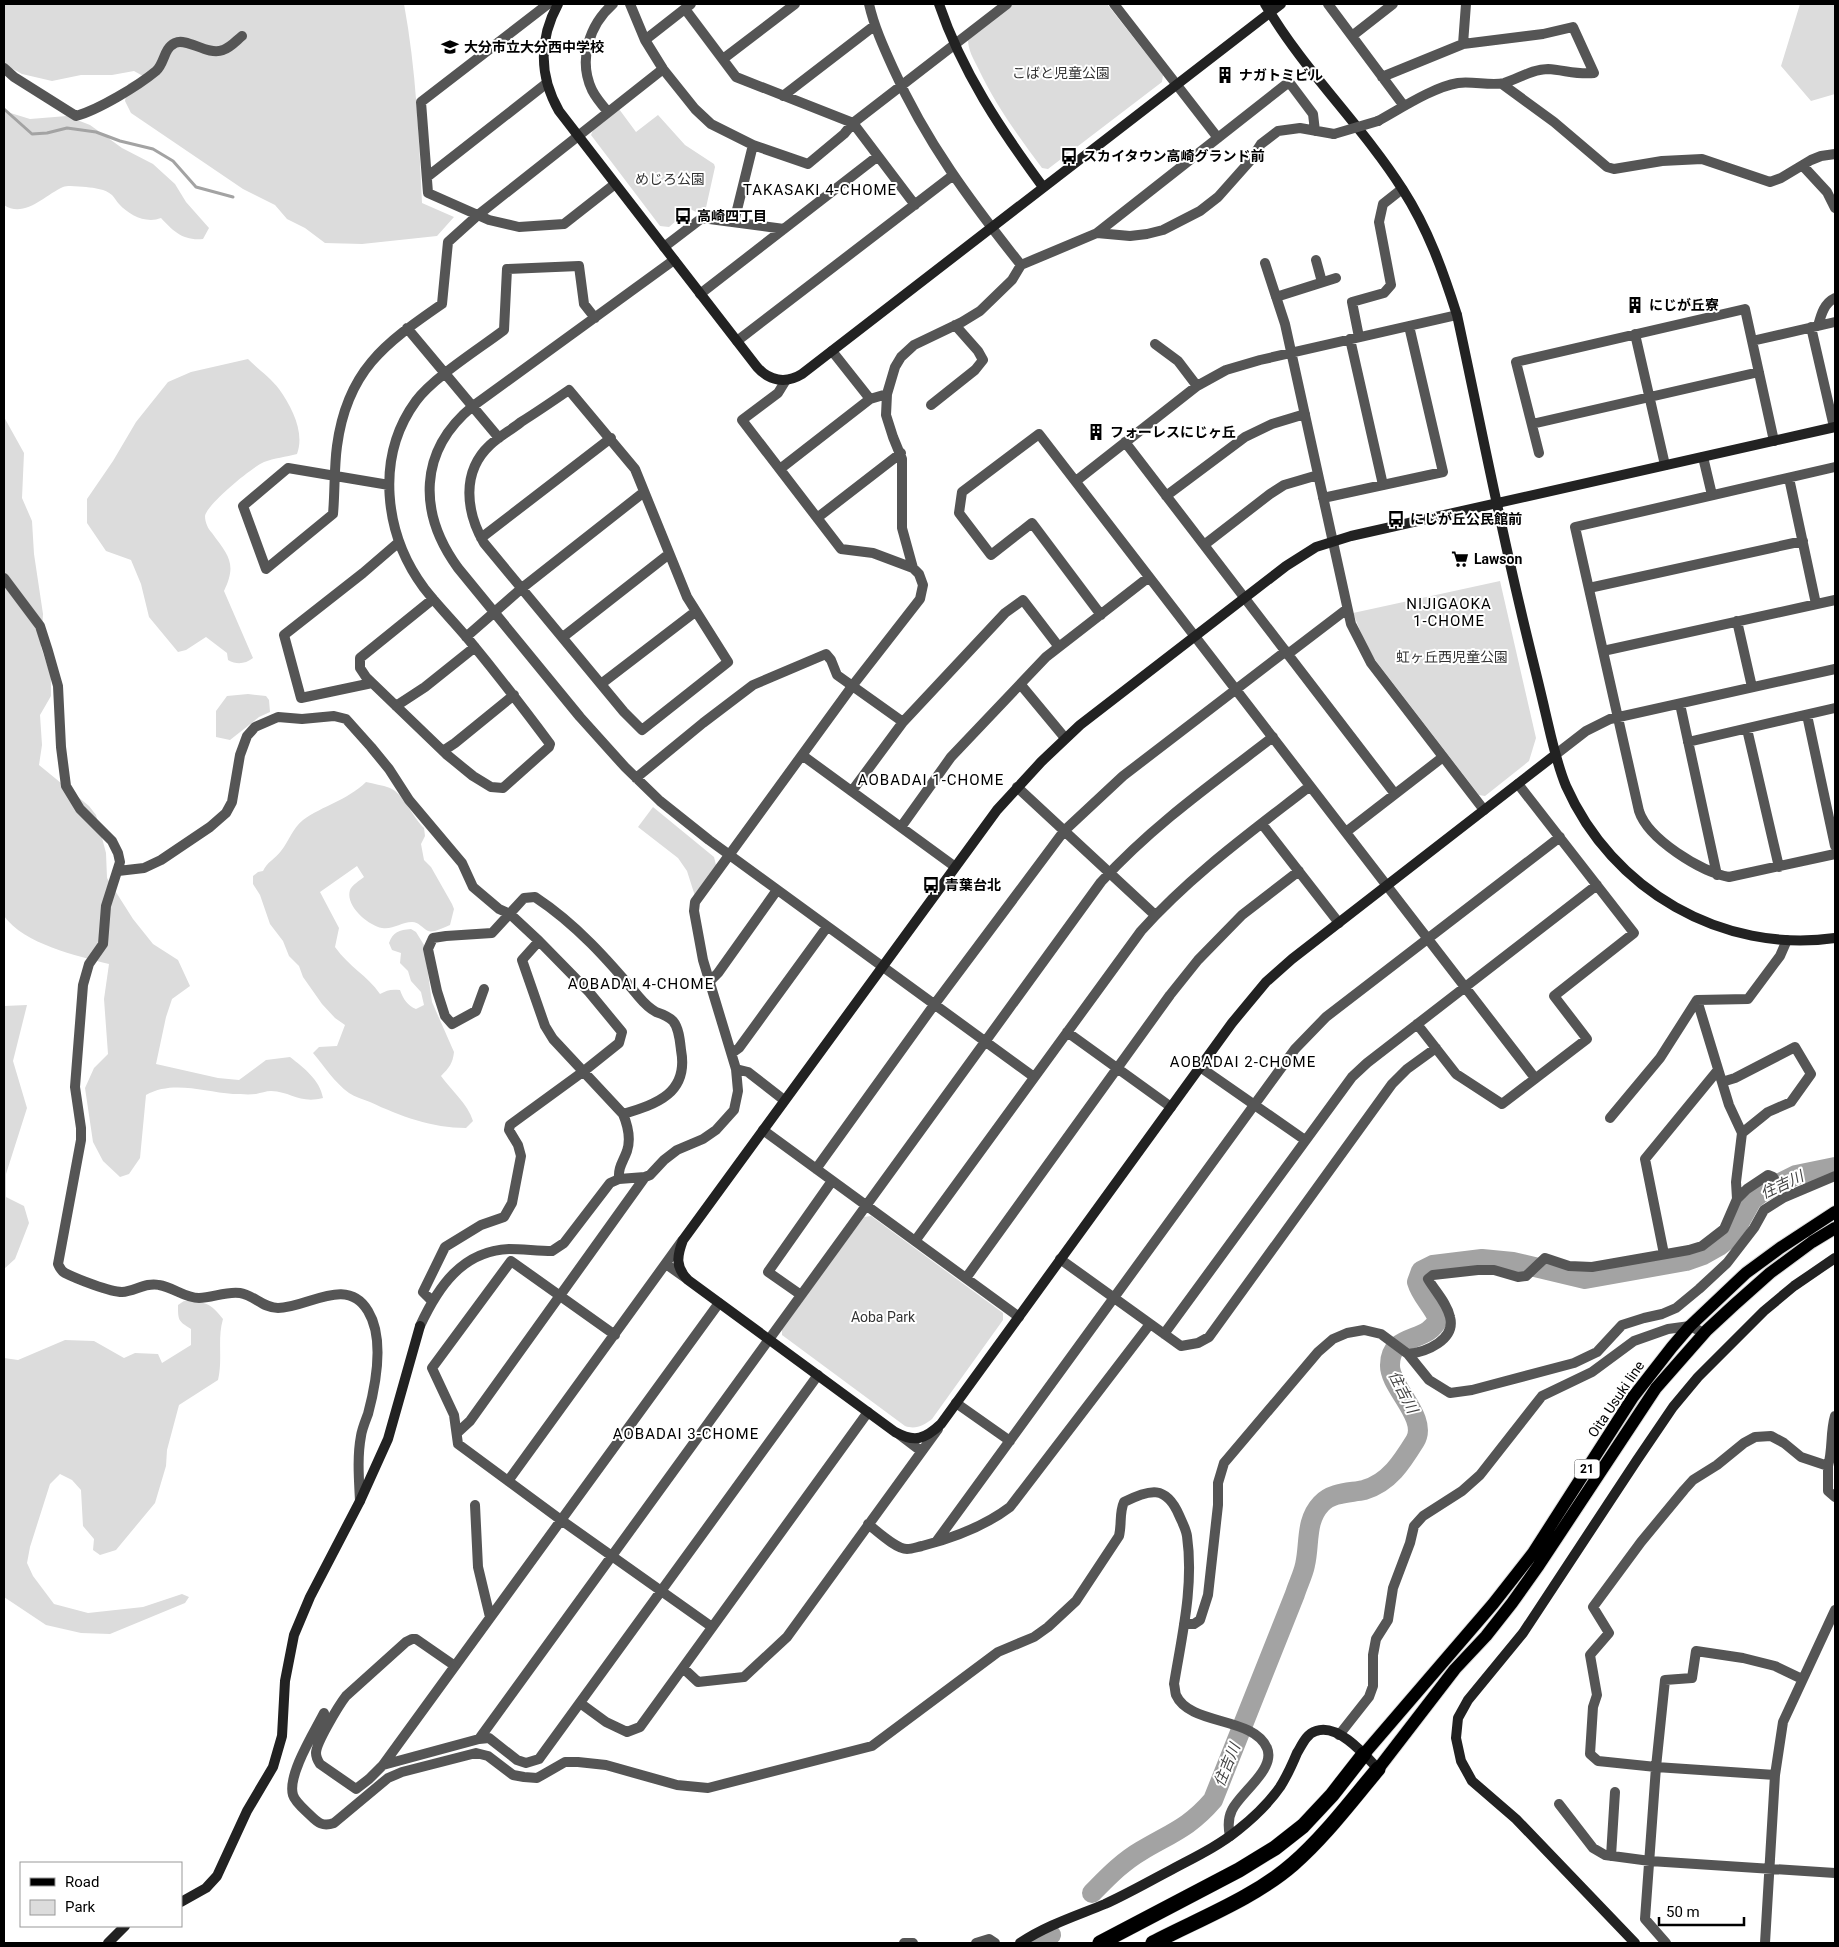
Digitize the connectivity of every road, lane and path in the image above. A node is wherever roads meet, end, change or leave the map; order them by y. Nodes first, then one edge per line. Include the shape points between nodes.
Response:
1 (548, 4) edge
2 (558, 4) edge
3 (613, 4) edge
4 (630, 4) edge
5 (795, 4) edge
6 (869, 4) edge
7 (939, 4) edge
8 (1007, 4) edge
9 (1114, 4) edge
10 (1281, 4) edge
11 (1328, 4) edge
12 (1393, 4) edge
13 (1466, 4) edge
14 (688, 6) edge
15 (1268, 8) edge
16 (874, 26) junction
17 (242, 36) dead end
18 (1352, 36) junction
19 (645, 40) junction
20 (955, 44) junction
21 (1463, 44) junction
22 (723, 59) junction
23 (4, 68) edge
24 (663, 69) junction
25 (1382, 77) junction
26 (546, 83) junction
27 (1176, 84) junction
28 (1502, 84) junction
29 (901, 86) junction
30 (783, 96) junction
31 (1404, 106) junction
32 (608, 112) junction
33 (853, 123) junction
34 (1315, 130) junction
35 (577, 136) junction
36 (1218, 138) junction
37 (753, 145) junction
38 (1835, 154) edge
39 (878, 156) junction
40 (1803, 166) junction
41 (952, 176) junction
42 (427, 177) junction
43 (615, 184) junction
44 (1043, 187) junction
45 (1402, 189) junction
46 (915, 205) junction
47 (1835, 208) edge
48 (478, 215) junction
49 (734, 222) junction
50 (991, 228) junction
51 (784, 229) junction
52 (1098, 233) junction
53 (664, 247) junction
54 (674, 260) junction
55 (1316, 260) dead end
56 (1265, 263) dead end
57 (1021, 265) junction
58 (1336, 278) dead end
59 (1322, 282) junction
60 (700, 294) junction
61 (1276, 297) junction
62 (1835, 298) edge
63 (1458, 315) junction
64 (595, 318) junction
65 (1835, 322) edge
66 (955, 326) junction
67 (1409, 326) junction
68 (1814, 326) junction
69 (407, 328) junction
70 (1634, 334) junction
71 (1354, 338) junction
72 (737, 341) junction
73 (1752, 341) junction
74 (1155, 344) dead end
75 (832, 351) junction
76 (1291, 353) junction
77 (1759, 372) junction
78 (446, 374) junction
79 (786, 380) junction
80 (1197, 386) junction
81 (887, 394) junction
82 (1649, 397) junction
83 (870, 399) junction
84 (931, 405) dead end
85 (473, 406) junction
86 (1305, 414) junction
87 (1532, 424) junction
88 (1834, 427) edge
89 (499, 438) junction
90 (611, 438) junction
91 (1774, 441) junction
92 (1125, 442) junction
93 (901, 453) junction
94 (1539, 453) dead end
95 (1703, 457) junction
96 (1665, 465) junction
97 (1835, 467) edge
98 (780, 469) junction
99 (1318, 475) junction
100 (335, 476) junction
101 (1789, 478) junction
102 (1076, 481) junction
103 (389, 485) junction
104 (1383, 485) junction
105 (644, 492) junction
106 (1712, 495) junction
107 (1166, 496) junction
108 (1323, 498) junction
109 (1497, 503) junction
110 (817, 518) junction
111 (481, 538) junction
112 (1332, 541) junction
113 (1802, 541) junction
114 (399, 542) junction
115 (1204, 545) junction
116 (669, 554) junction
117 (913, 568) junction
118 (1149, 577) junction
119 (4, 578) edge
120 (522, 588) junction
121 (1589, 588) junction
122 (1245, 598) junction
123 (433, 599) junction
124 (1835, 600) edge
125 (1816, 604) junction
126 (1347, 609) junction
127 (495, 612) junction
128 (695, 612) junction
129 (1101, 615) junction
130 (1737, 621) junction
131 (466, 636) junction
132 (1195, 636) junction
133 (563, 637) junction
134 (475, 647) junction
135 (1059, 647) junction
136 (1603, 651) junction
137 (1287, 653) junction
138 (1835, 669) edge
139 (372, 682) junction
140 (601, 684) junction
141 (1021, 684) junction
142 (853, 685) junction
143 (1752, 688) junction
144 (1236, 689) junction
145 (514, 696) junction
146 (1680, 704) junction
147 (396, 706) junction
148 (1835, 708) edge
149 (1806, 715) junction
150 (1618, 717) junction
151 (903, 722) junction
152 (1747, 729) junction
153 (1273, 737) junction
154 (1065, 738) junction
155 (1688, 742) junction
156 (443, 751) junction
157 (802, 755) junction
158 (1556, 755) junction
159 (1443, 757) junction
160 (636, 778) junction
161 (1518, 784) junction
162 (1310, 786) junction
163 (1016, 787) junction
164 (852, 791) junction
165 (1395, 794) junction
166 (1484, 810) junction
167 (1262, 824) junction
168 (901, 828) junction
169 (1064, 831) junction
170 (1346, 832) junction
171 (1560, 837) junction
172 (1835, 846) edge
173 (1835, 854) edge
174 (730, 855) junction
175 (954, 866) junction
176 (1779, 867) junction
177 (118, 871) junction
178 (1299, 871) junction
179 (1110, 873) junction
180 (1717, 875) junction
181 (1597, 885) junction
182 (1387, 886) junction
183 (777, 890) junction
184 (510, 914) junction
185 (1155, 915) junction
186 (1339, 923) junction
187 (827, 927) junction
188 (1428, 938) junction
189 (1835, 938) edge
190 (1787, 940) junction
191 (539, 941) junction
192 (882, 966) junction
193 (710, 980) junction
194 (1465, 987) junction
195 (484, 989) dead end
196 (1698, 1000) junction
197 (934, 1005) junction
198 (1417, 1024) junction
199 (1067, 1032) junction
200 (985, 1042) junction
201 (1436, 1048) junction
202 (732, 1053) junction
203 (1200, 1066) junction
204 (1117, 1068) junction
205 (736, 1069) junction
206 (1718, 1070) junction
207 (584, 1071) junction
208 (1034, 1077) junction
209 (1535, 1078) junction
210 (1722, 1082) junction
211 (784, 1100) junction
212 (1255, 1105) junction
213 (1171, 1107) junction
214 (623, 1114) junction
215 (1610, 1118) dead end
216 (763, 1130) junction
217 (1742, 1133) junction
218 (1305, 1140) junction
219 (816, 1169) junction
220 (1835, 1176) edge
221 (645, 1177) junction
222 (619, 1179) junction
223 (832, 1181) junction
224 (1782, 1194) junction
225 (1737, 1199) junction
226 (866, 1206) junction
227 (1835, 1212) edge
228 (1835, 1228) edge
229 (683, 1240) junction
230 (915, 1241) junction
231 (1664, 1254) junction
232 (1835, 1258) edge
233 (1060, 1259) junction
234 (666, 1264) junction
235 (966, 1278) junction
236 (688, 1280) junction
237 (560, 1296) junction
238 (801, 1296) junction
239 (1114, 1298) junction
240 (432, 1301) junction
241 (719, 1303) junction
242 (1019, 1317) junction
243 (1150, 1324) junction
244 (1690, 1326) junction
245 (1704, 1333) junction
246 (1164, 1334) junction
247 (615, 1335) junction
248 (769, 1339) junction
249 (1406, 1353) junction
250 (818, 1375) junction
251 (956, 1403) junction
252 (868, 1412) junction
253 (1835, 1416) edge
254 (941, 1424) junction
255 (895, 1432) junction
256 (457, 1434) junction
257 (1010, 1441) junction
258 (921, 1451) junction
259 (1828, 1466) junction
260 (508, 1481) junction
261 (1835, 1497) edge
262 (360, 1501) junction
263 (475, 1505) dead end
264 (561, 1520) junction
265 (868, 1524) junction
266 (936, 1542) junction
267 (611, 1556) junction
268 (661, 1591) junction
269 (1835, 1610) edge
270 (490, 1617) junction
271 (1184, 1624) junction
272 (712, 1627) junction
273 (454, 1666) junction
274 (683, 1668) junction
275 (1802, 1679) junction
276 (580, 1703) junction
277 (324, 1713) dead end
278 (1339, 1734) junction
279 (479, 1738) junction
280 (1364, 1754) junction
281 (383, 1765) junction
282 (1656, 1767) junction
283 (1378, 1769) junction
284 (1775, 1775) junction
285 (1615, 1792) dead end
286 (1559, 1804) dead end
287 (1230, 1836) junction
288 (1611, 1856) junction
289 (1650, 1861) junction
290 (1770, 1869) junction
291 (1835, 1874) edge
292 (182, 1901) edge
293 (124, 1927) edge
294 (108, 1943) edge
295 (904, 1943) edge
296 (913, 1943) edge
297 (976, 1943) edge
298 (995, 1943) edge
299 (1020, 1943) edge
300 (1100, 1943) edge
301 (1153, 1943) edge
302 (1635, 1943) edge
303 (1666, 1943) edge
304 (1765, 1943) edge

1 - 42 street via 421,102
2 - 26 street via 545,38 543,63
3 - 32 street via 594,27 586,56 591,86
4 - 19 street
5 - 22 street
6 - 16 street
7 - 20 street
8 - 20 street
9 - 27 street
10 - 15 street
11 - 18 street
12 - 18 street
13 - 21 street
14 - 19 street
14 - 22 street
15 - 27 street
15 - 45 street
16 - 29 street
16 - 30 street
17 - 23 street via 224,50 212,52 180,41 174,43 166,51 158,69 120,95 76,116
18 - 25 street
19 - 24 street
20 - 29 street
20 - 44 street via 990,112
21 - 25 street
21 - 28 street via 1573,27 1594,73 1582,75 1547,69
22 - 30 street via 736,77
24 - 32 street
24 - 37 street via 711,124
25 - 31 street
26 - 35 street via 559,111
26 - 42 street
27 - 36 street
27 - 44 street
28 - 31 street via 1473,81 1449,85
28 - 40 street via 1607,167 1614,169 1662,161 1702,159 1770,182
29 - 33 street
29 - 41 street
30 - 33 street
31 - 34 street, bridge via 1378,121 1334,134
32 - 35 street
33 - 37 street via 808,164
33 - 39 street
34 - 36 street via 1313,114 1289,82
34 - 52 street via 1289,128 1274,134 1261,144 1250,161 1210,204 1163,230 1139,236
35 - 43 street
35 - 48 street
36 - 52 street
37 - 49 street
38 - 40 street via 1821,156
39 - 46 street
39 - 51 street
40 - 47 street via 1826,192
41 - 46 street
41 - 50 street
42 - 48 street via 428,193
43 - 48 street via 564,224 519,228
43 - 53 street
44 - 50 street
45 - 63 street via 1431,241
45 - 71 street via 1383,204 1379,222 1391,285 1384,293 1352,302
46 - 72 street
48 - 69 street via 448,242 442,304
49 - 51 street
49 - 53 street via 702,218
50 - 57 street
50 - 75 street
51 - 60 street
52 - 57 street
53 - 54 street
54 - 60 street
54 - 64 street
55 - 59 street
56 - 61 street
57 - 66 street via 1012,280 988,304
58 - 59 street
59 - 61 street
60 - 72 street
61 - 76 street
62 - 68 street via 1822,310
63 - 67 street
63 - 109 street
64 - 78 street via 584,304 579,266 507,269 504,330
64 - 85 street
65 - 68 street
66 - 81 street via 914,345 901,357
66 - 84 street via 983,360
67 - 71 street
67 - 104 street via 1443,472
68 - 73 street
68 - 88 street
69 - 78 street
69 - 100 street via 372,360 347,403 337,446
70 - 73 street via 1745,309
70 - 82 street
70 - 87 street via 1516,362
71 - 76 street
71 - 104 street
72 - 79 street via 765,375
73 - 77 street
74 - 80 street via 1178,361
75 - 79 street via 799,376
75 - 83 street
76 - 80 street via 1226,370
76 - 86 street
77 - 82 street
77 - 91 street
78 - 85 street
78 - 103 street via 417,400 401,427 395,443
79 - 98 street via 778,392 742,420
80 - 92 street
81 - 83 street
81 - 93 street via 886,415
82 - 87 street
82 - 96 street
83 - 98 street
85 - 89 street
85 - 127 street via 450,428 438,448 432,466 430,498 438,533 449,556
86 - 99 street
86 - 107 street via 1245,437
87 - 94 street
88 - 91 street
89 - 90 street via 569,390
89 - 111 street via 478,459 470,477 471,515
90 - 105 street via 635,469
90 - 111 street
91 - 95 street
92 - 102 street
92 - 107 street
93 - 110 street
93 - 117 street via 902,528
95 - 96 street
95 - 106 street
96 - 109 street
97 - 101 street
98 - 110 street
99 - 108 street
99 - 115 street via 1284,485
100 - 100 street via 333,514 266,569 243,506 288,468
100 - 103 street
101 - 106 street
101 - 113 street
102 - 118 street
102 - 129 street via 1039,434 962,492 959,513 991,555 1032,523
103 - 114 street
104 - 108 street
105 - 116 street
105 - 120 street
106 - 121 street via 1576,527
107 - 115 street
108 - 112 street
109 - 112 street
109 - 158 street
110 - 117 street via 841,549 873,553
111 - 120 street
112 - 122 street via 1301,555
112 - 126 street
113 - 121 street
113 - 125 street
114 - 123 street via 415,574
114 - 139 street via 284,635 301,698
115 - 122 street
116 - 128 street
116 - 133 street
117 - 142 street via 923,585 920,600
118 - 129 street
118 - 132 street
119 - 177 street via 40,626 48,651 58,686 66,786 80,808 112,841 120,862
120 - 127 street
120 - 133 street
121 - 136 street
122 - 132 street
122 - 137 street
123 - 131 street
123 - 139 street via 360,658 360,668
124 - 125 street
125 - 130 street
126 - 137 street
126 - 159 street via 1371,662
127 - 131 street
127 - 160 street via 580,717
128 - 140 street
128 - 140 street via 728,662 642,730
129 - 135 street
130 - 136 street
130 - 143 street
131 - 134 street
132 - 144 street
132 - 154 street
133 - 140 street
134 - 145 street
134 - 147 street
135 - 141 street
135 - 151 street via 1023,600 1006,613
136 - 150 street
137 - 144 street
137 - 165 street
138 - 143 street
139 - 147 street
141 - 154 street
141 - 168 street via 951,757
142 - 151 street
142 - 157 street
142 - 160 street via 837,675 826,654 753,685
143 - 146 street
144 - 153 street
144 - 169 street via 1123,776
145 - 156 street
145 - 156 street via 550,744 503,788 491,787 473,776
146 - 150 street
146 - 155 street
147 - 156 street
148 - 149 street
149 - 152 street
149 - 172 street
150 - 158 street via 1595,725
150 - 180 street via 1640,817 1671,848
151 - 164 street
152 - 155 street
152 - 176 street
153 - 162 street
153 - 179 street via 1173,814
154 - 163 street
155 - 180 street
157 - 164 street
157 - 174 street
158 - 161 street
158 - 190 street via 1567,786 1589,828 1620,865 1643,886 1672,906 1708,922 1751,935
159 - 165 street
159 - 166 street
160 - 174 street via 681,819
161 - 166 street
161 - 171 street
162 - 167 street
162 - 170 street
163 - 169 street
163 - 175 street
164 - 168 street
165 - 170 street
166 - 182 street
167 - 178 street
167 - 185 street via 1200,871
168 - 175 street
169 - 179 street
169 - 197 street
170 - 182 street
171 - 181 street
171 - 188 street
173 - 176 street
174 - 183 street
174 - 193 street via 695,902 703,960
175 - 192 street
176 - 180 street via 1729,876
177 - 184 street via 144,868 161,860 210,827 226,812 232,802 240,755 247,736 255,727 278,717 334,716 346,719 383,762 409,800 462,863 472,887
177 - 262 street via 106,906 103,944 86,970 83,985 75,1075 81,1140 58,1264 64,1273 113,1291 130,1291 156,1284 194,1298 239,1293 277,1308 291,1307 327,1295 351,1296 360,1301 369,1311 379,1354 361,1435
178 - 186 street
178 - 204 street via 1242,915 1198,960
179 - 185 street
179 - 200 street
181 - 194 street
181 - 209 street via 1634,933 1554,996 1587,1039
182 - 186 street
182 - 188 street
183 - 187 street
183 - 193 street
184 - 191 street
184 - 195 street via 492,933 433,938 428,950 445,1016 452,1024 476,1010
184 - 214 street via 524,898 530,896 551,907 579,931 650,1008 673,1021 683,1064 676,1086 661,1100
185 - 199 street
186 - 203 street via 1266,982
187 - 192 street
187 - 202 street via 739,1048
188 - 194 street
188 - 212 street via 1321,1022 1295,1049
189 - 190 street
190 - 196 street via 1780,956 1748,999
191 - 207 street via 522,960 552,1039
191 - 207 street via 589,992 622,1032 619,1042
192 - 197 street
192 - 211 street
193 - 202 street
194 - 198 street
194 - 209 street
196 - 206 street
196 - 215 street via 1660,1058
197 - 200 street
197 - 219 street
198 - 201 street
198 - 218 street via 1352,1078
199 - 204 street
199 - 208 street
200 - 208 street
200 - 226 street
201 - 209 street via 1456,1074 1502,1104
201 - 246 street via 1392,1084 1209,1337 1181,1346
202 - 205 street
203 - 212 street
203 - 213 street
204 - 213 street
204 - 235 street
205 - 211 street via 748,1072
205 - 221 street via 738,1091 734,1110 728,1118 710,1135 670,1155
206 - 210 street
206 - 231 street via 1645,1159
207 - 214 street
207 - 240 street via 510,1125 509,1130 521,1156 512,1204 504,1217 481,1225 445,1247 423,1292
208 - 230 street
210 - 217 street
210 - 217 street via 1795,1047 1811,1074 1791,1102 1768,1112
211 - 216 street
212 - 218 street
212 - 239 street
213 - 233 street
214 - 222 street via 629,1142 620,1165
216 - 219 street
216 - 229 street
217 - 225 street
218 - 246 street
219 - 223 street
220 - 224 street
221 - 222 street
221 - 237 street
222 - 240 street via 606,1186 557,1249 545,1252 508,1249 479,1255 455,1271
223 - 226 street
223 - 238 street via 768,1272
224 - 225 street via 1773,1177 1768,1175
224 - 249 street via 1764,1210 1726,1263 1700,1289 1676,1308 1622,1326 1597,1352 1574,1363 1450,1393 1429,1380
225 - 231 street via 1724,1229 1713,1238 1695,1248
226 - 230 street
226 - 238 street
227 - 244 main road, Oita Usuki line / 21 via 1746,1273
228 - 245 main road, Oita Usuki line / 21 via 1770,1274
229 - 234 street
229 - 236 street via 677,1258 680,1271
230 - 235 street
231 - 249 street via 1592,1267 1569,1266 1545,1258 1526,1276 1518,1277 1494,1270 1433,1275 1428,1279 1449,1313 1450,1331 1433,1346 1418,1353
232 - 302 street via 1764,1311 1673,1407 1523,1633 1468,1700 1458,1718 1456,1728 1461,1761 1472,1781 1516,1819
233 - 239 street
233 - 242 street
234 - 236 street
234 - 247 street
235 - 242 street
236 - 241 street
237 - 247 street
237 - 256 street via 470,1421
237 - 256 street via 511,1261 432,1368 454,1415
238 - 248 street
239 - 243 street
239 - 257 street
240 - 262 street via 420,1326 394,1424
241 - 248 street
241 - 264 street
242 - 251 street
243 - 246 street
243 - 266 street via 1010,1508 995,1518
244 - 245 street
244 - 278 street via 1668,1329 1634,1341 1592,1372 1542,1396 1480,1475 1414,1526 1393,1588 1388,1620 1376,1639 1373,1686 1369,1697
244 - 280 main road, Oita Usuki line / 21 via 1633,1397 1533,1553
245 - 283 main road, Oita Usuki line / 21 via 1656,1388 1512,1602 1455,1669
247 - 260 street
248 - 250 street
248 - 267 street
249 - 271 street via 1381,1334 1364,1330 1333,1339 1318,1352 1224,1463 1218,1483 1208,1595 1200,1620
250 - 252 street
250 - 268 street
251 - 254 street
251 - 257 street
252 - 255 street
252 - 272 street
253 - 259 street
254 - 255 street via 921,1438
254 - 258 street
255 - 258 street
256 - 260 street via 458,1444
257 - 266 street
258 - 265 street
259 - 261 street via 1828,1491
259 - 282 street via 1801,1457 1771,1436 1755,1437 1744,1443 1693,1480 1593,1607 1609,1633 1590,1655 1596,1695 1590,1754 1598,1760
260 - 264 street
262 - 292 street via 294,1635 286,1681 282,1736 270,1775 247,1811 217,1876 206,1888
263 - 270 street via 478,1567
264 - 267 street
264 - 270 street
265 - 266 street via 898,1547 907,1549
265 - 274 street via 787,1637 744,1677 698,1682
267 - 268 street
267 - 279 street
268 - 272 street
268 - 276 street
269 - 275 street
270 - 273 street
271 - 277 street via 1190,1582 1187,1534 1168,1496 1153,1492 1124,1502 1120,1512 1119,1536 1076,1601 1048,1627 1034,1637 998,1652 872,1746 708,1788 677,1785 606,1765 578,1762 565,1762 537,1778 524,1778 513,1775 488,1756 476,1753 388,1778 328,1825 316,1821 295,1799 293,1789 299,1763
271 - 287 street via 1174,1684 1176,1695 1188,1709 1248,1730 1268,1750 1261,1775 1231,1812
272 - 274 street
273 - 281 street
273 - 281 street via 412,1638 346,1696 316,1748 320,1764 356,1789
274 - 276 street via 640,1727 627,1732 606,1722
275 - 282 street via 1775,1666 1696,1651 1692,1678 1665,1680
275 - 284 street via 1783,1722
276 - 279 street via 539,1759 526,1763 517,1760 489,1738
278 - 280 street
278 - 287 street via 1319,1730 1306,1738 1279,1789
279 - 281 street
280 - 283 street
280 - 300 highway via 1332,1796 1303,1826 1274,1848 1239,1870
282 - 284 street
282 - 289 street
283 - 301 highway via 1293,1864 1259,1889
284 - 290 street
285 - 288 street
286 - 288 street via 1593,1848
287 - 299 street via 1123,1896 1061,1920
288 - 289 street
289 - 290 street
289 - 303 street via 1645,1919
290 - 291 street
290 - 304 street
293 - 294 street
295 - 296 street
297 - 298 street via 990,1939

